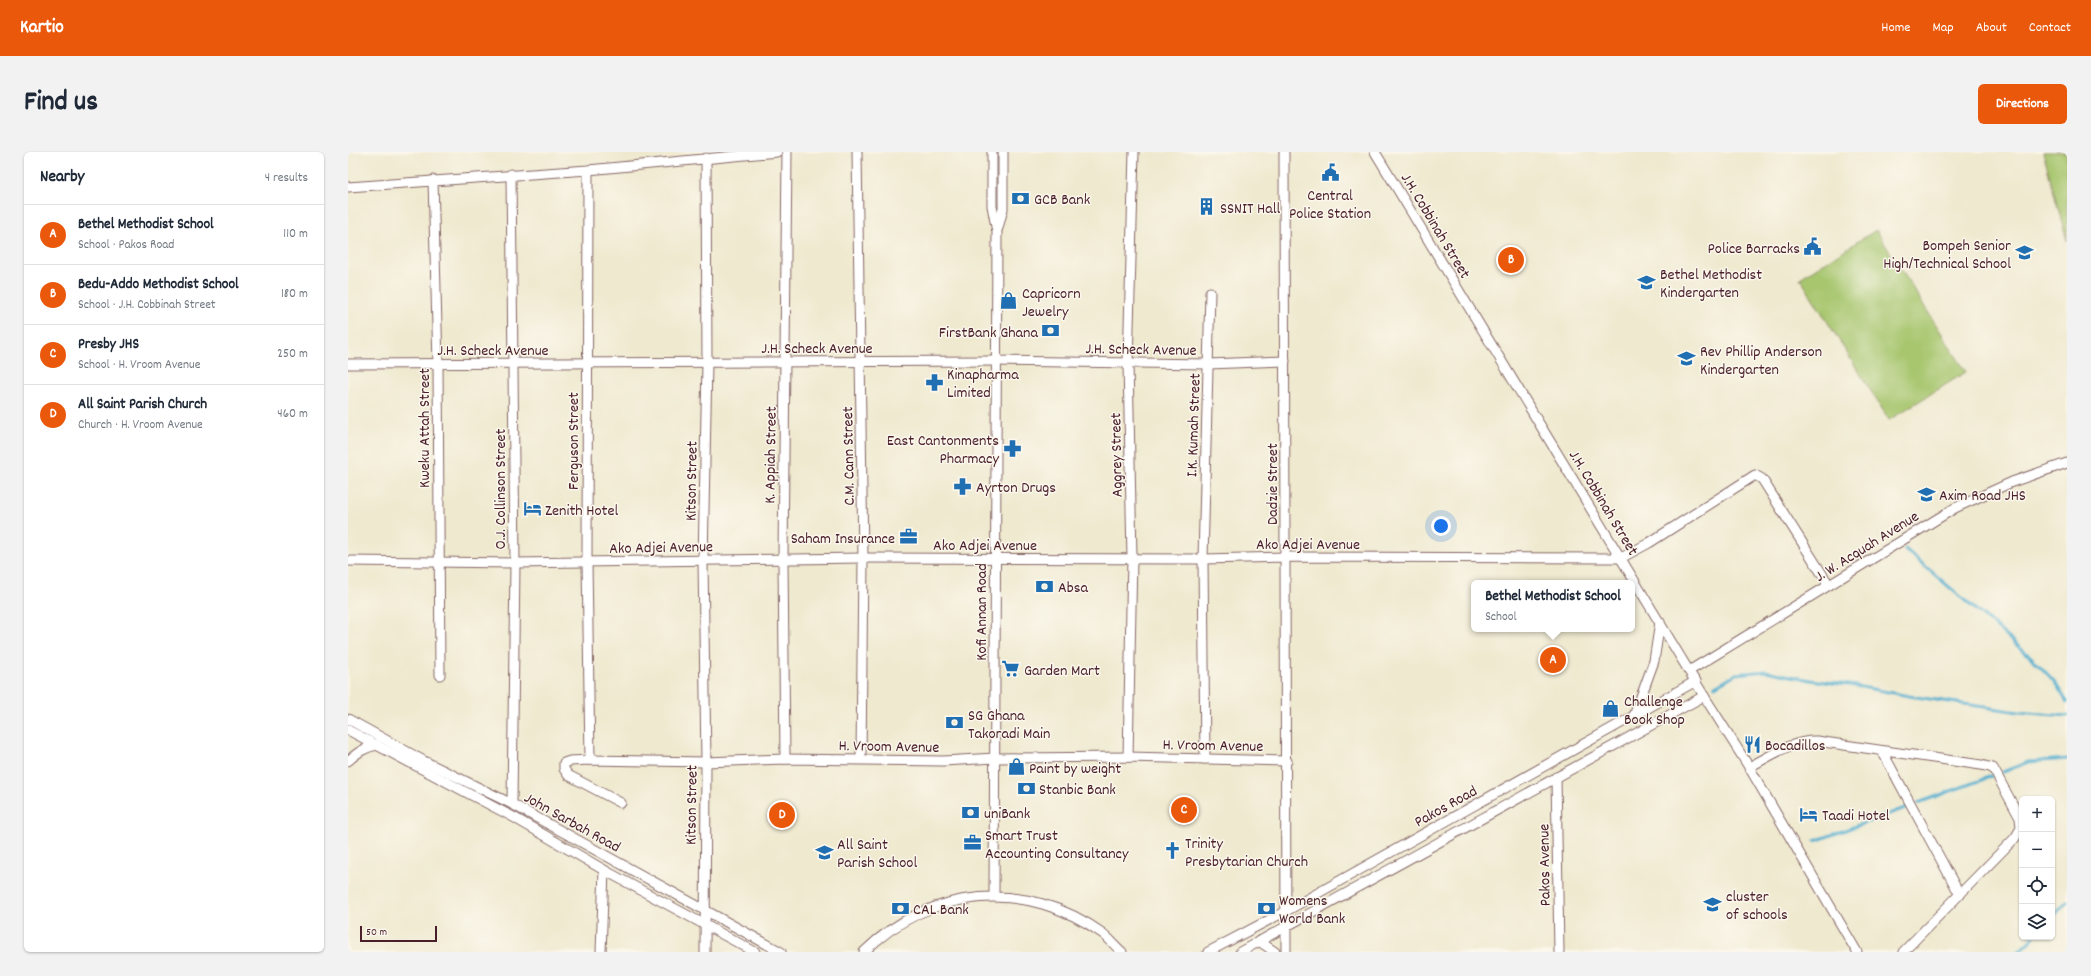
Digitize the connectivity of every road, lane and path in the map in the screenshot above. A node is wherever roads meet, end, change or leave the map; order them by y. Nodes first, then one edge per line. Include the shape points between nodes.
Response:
1 (777, 152) edge
2 (787, 152) edge
3 (856, 152) edge
4 (992, 152) edge
5 (1003, 152) edge
6 (1134, 152) edge
7 (1284, 152) edge
8 (1375, 152) edge
9 (706, 158) junction
10 (588, 170) junction
11 (511, 174) junction
12 (433, 180) junction
13 (348, 188) edge
14 (997, 232) junction
15 (1210, 292) dead end
16 (1285, 360) junction
17 (996, 361) junction
18 (785, 362) junction
19 (860, 362) junction
20 (587, 363) junction
21 (706, 363) junction
22 (1128, 363) junction
23 (348, 364) edge
24 (438, 364) junction
25 (514, 364) junction
26 (1209, 364) junction
27 (2067, 463) edge
28 (1286, 557) junction
29 (863, 558) junction
30 (1132, 558) junction
31 (1621, 558) junction
32 (995, 559) junction
33 (1203, 559) junction
34 (783, 560) junction
35 (348, 561) edge
36 (703, 561) junction
37 (587, 562) junction
38 (439, 563) junction
39 (515, 563) junction
40 (1634, 580) edge
41 (1635, 581) edge
42 (1829, 585) junction
43 (1660, 622) junction
44 (1689, 671) junction
45 (440, 675) dead end
46 (1696, 681) junction
47 (1704, 696) junction
48 (1634, 716) junction
49 (348, 719) edge
50 (348, 730) edge
51 (377, 745) junction
52 (1882, 751) junction
53 (1128, 757) junction
54 (995, 758) junction
55 (785, 759) junction
56 (861, 759) junction
57 (1205, 759) junction
58 (590, 760) junction
59 (348, 761) edge
60 (1287, 761) junction
61 (706, 762) junction
62 (1749, 767) junction
63 (1556, 777) junction
64 (621, 802) dead end
65 (512, 804) junction
66 (604, 870) junction
67 (1960, 895) junction
68 (994, 896) junction
69 (704, 909) junction
70 (1286, 911) junction
71 (705, 925) junction
72 (1287, 927) junction
73 (1259, 941) junction
74 (601, 952) edge
75 (705, 952) edge
76 (755, 952) edge
77 (781, 952) edge
78 (864, 952) edge
79 (1122, 952) edge
80 (1208, 952) edge
81 (1240, 952) edge
82 (1275, 952) edge
83 (1286, 952) edge
84 (1559, 952) edge
85 (1857, 952) edge
86 (1903, 952) edge

1 - 9 street
2 - 18 street, K. Appiah Street
3 - 19 street, C.M. Cann Street
4 - 14 street, Kofi Annan Road via 992,206
5 - 14 street, Kofi Annan Road via 1003,209
6 - 22 street, Aggrey Street
7 - 16 street, Dadzie Street
8 - 31 street, J.H. Cobbinah Street
9 - 10 street
9 - 21 street, Kitson Street
10 - 11 street
10 - 20 street, Ferguson Street
11 - 12 street
11 - 25 street, O.J. Collinson Street
12 - 13 street
12 - 24 street, Kweku Attah Street
14 - 17 street, Kofi Annan Road
15 - 26 street, I.K. Kumah Street
16 - 26 street, J.H. Scheck Avenue
16 - 28 street, Dadzie Street
17 - 19 street, J.H. Scheck Avenue
17 - 22 street, J.H. Scheck Avenue
17 - 32 street, Kofi Annan Road
18 - 19 street, J.H. Scheck Avenue
18 - 21 street, J.H. Scheck Avenue
18 - 34 street, K. Appiah Street
19 - 29 street, C.M. Cann Street
20 - 21 street, J.H. Scheck Avenue
20 - 25 street, J.H. Scheck Avenue
20 - 37 street, Ferguson Street
21 - 36 street, Kitson Street
22 - 26 street, J.H. Scheck Avenue
22 - 30 street, Aggrey Street
23 - 24 street, J.H. Scheck Avenue
24 - 25 street, J.H. Scheck Avenue
24 - 38 street, Kweku Attah Street
25 - 39 street, O.J. Collinson Street
26 - 33 street, I.K. Kumah Street
27 - 42 street, J. W. Acquah Avenue via 2012,482 1955,508
28 - 31 street, Ako Adjei Avenue
28 - 33 street, Ako Adjei Avenue
28 - 60 street, Dadzie Street
29 - 32 street, Ako Adjei Avenue
29 - 34 street, Ako Adjei Avenue
29 - 56 street, C.M. Cann Street
30 - 32 street, Ako Adjei Avenue
30 - 33 street, Ako Adjei Avenue
30 - 53 street, Aggrey Street
31 - 40 street, J.H. Cobbinah Street
31 - 42 street via 1650,543 1755,475 1762,479
32 - 54 street, Kofi Annan Road
33 - 57 street, I.K. Kumah Street
34 - 36 street, Ako Adjei Avenue
34 - 55 street, K. Appiah Street
35 - 38 street, Ako Adjei Avenue
36 - 37 street, Ako Adjei Avenue
36 - 61 street, Kitson Street
37 - 39 street, Ako Adjei Avenue
37 - 58 street, Ferguson Street
38 - 39 street, Ako Adjei Avenue
38 - 45 street, Kweku Attah Street
39 - 65 street, O.J. Collinson Street
41 - 43 street, J.H. Cobbinah Street
42 - 44 street, J. W. Acquah Avenue
43 - 44 street, J.H. Cobbinah Street
43 - 48 street via 1654,661
44 - 46 street, J.H. Cobbinah Street
46 - 47 street, J.H. Cobbinah Street
46 - 48 street, Pakos Road
47 - 62 street, J.H. Cobbinah Street
47 - 63 street, Pakos Road
48 - 70 street, Pakos Road
49 - 65 street, John Sarbah Road via 424,761
50 - 51 street, John Sarbah Road
51 - 59 street via 368,746
51 - 66 street, John Sarbah Road via 515,818
52 - 62 street via 1804,741
52 - 67 street
52 - 67 street via 1980,765 1993,768 1999,777 2020,818 2020,828 2015,838
53 - 54 street, H. Vroom Avenue
53 - 57 street, H. Vroom Avenue
54 - 56 street, H. Vroom Avenue via 943,761
54 - 68 street, Kofi Annan Road
55 - 56 street, H. Vroom Avenue
55 - 61 street, H. Vroom Avenue
57 - 60 street, H. Vroom Avenue
58 - 61 street, H. Vroom Avenue
58 - 64 street, H. Vroom Avenue via 564,763 564,769 568,776
60 - 70 street, Dadzie Street
61 - 69 street, Kitson Street
62 - 85 street, J.H. Cobbinah Street
63 - 72 street, Pakos Road
63 - 84 street, Pakos Avenue
65 - 69 street, John Sarbah Road
66 - 71 street, John Sarbah Road
66 - 74 street
67 - 86 street
68 - 78 street via 943,903 900,922
68 - 79 street via 1029,900 1068,912 1103,934
69 - 71 street, Kitson Street
69 - 77 street, John Sarbah Road
70 - 72 street, Dadzie Street
70 - 80 street, Pakos Road
71 - 75 street, Kitson Street
71 - 76 street, John Sarbah Road
72 - 73 street, Pakos Road
72 - 83 street, Dadzie Street
73 - 81 street, Pakos Road
73 - 82 street

